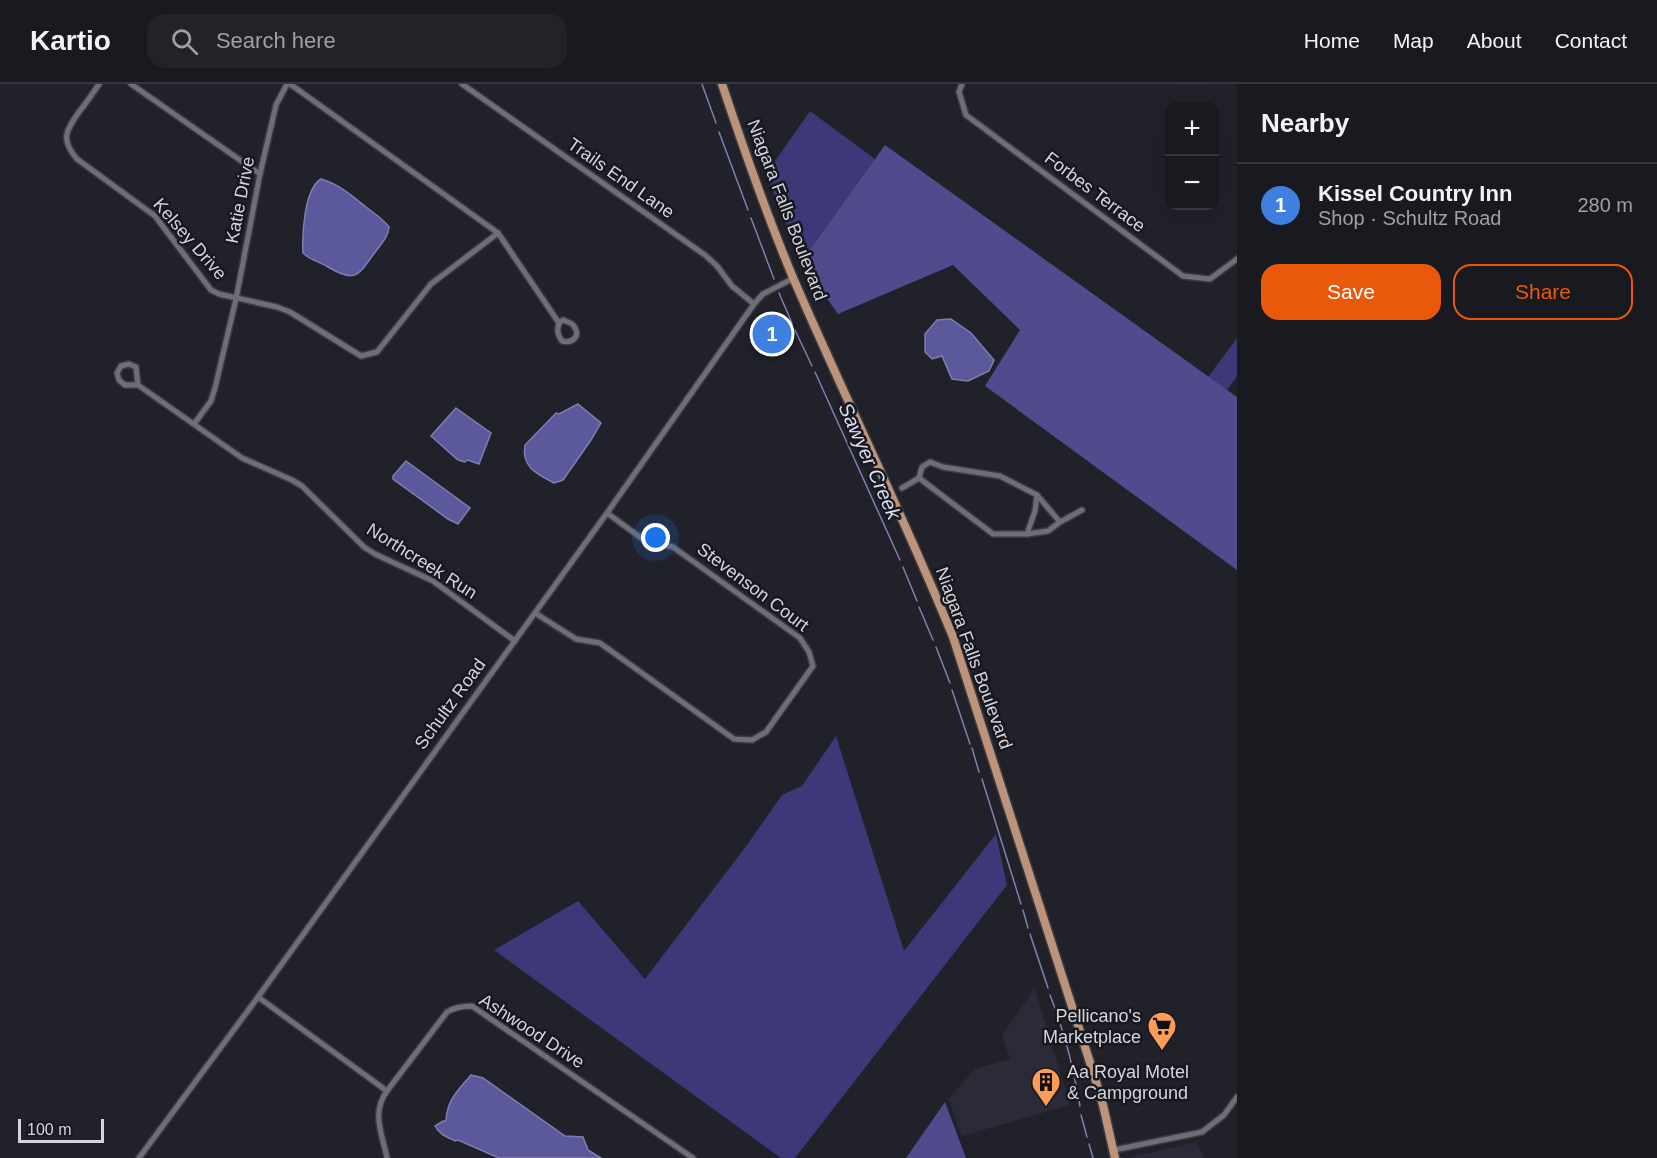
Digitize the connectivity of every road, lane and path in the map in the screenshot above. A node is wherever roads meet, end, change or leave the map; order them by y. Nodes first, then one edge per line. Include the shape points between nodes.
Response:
1 (99, 84) edge
2 (131, 84) edge
3 (289, 84) edge
4 (462, 84) edge
5 (722, 84) edge
6 (962, 84) edge
7 (260, 174) junction
8 (498, 233) junction
9 (1237, 259) edge
10 (794, 278) junction
11 (236, 299) junction
12 (754, 304) junction
13 (559, 322) dead end
14 (138, 385) junction
15 (194, 424) junction
16 (919, 478) junction
17 (902, 488) dead end
18 (1037, 495) junction
19 (1082, 510) dead end
20 (607, 513) junction
21 (1060, 522) junction
22 (1027, 534) junction
23 (535, 613) junction
24 (515, 641) junction
25 (258, 998) junction
26 (387, 1091) junction
27 (1237, 1097) edge
28 (1115, 1154) edge
29 (139, 1158) edge
30 (387, 1158) edge
31 (693, 1158) edge

1 - 11 street, Kelsey Drive via 67,129 69,150 155,216 211,290
2 - 7 street
3 - 7 street, Katie Drive via 276,105
3 - 8 street
4 - 12 street, Trails End Lane via 705,255
5 - 10 main road, Niagara Falls Boulevard
6 - 9 street, Forbes Terrace via 958,92 966,115 1183,276 1210,279
7 - 11 street, Katie Drive
8 - 11 street, Kelsey Drive via 431,284 377,352 368,355 352,352 290,312
8 - 13 street
10 - 12 street, Schultz Road via 763,294
10 - 28 main road, Niagara Falls Boulevard via 953,638 1094,1075
11 - 15 street, Katie Drive via 211,401
12 - 20 street, Schultz Road
14 - 14 street, Northcreek Run via 125,385 119,380 121,366 136,367
14 - 15 street, Northcreek Run
15 - 24 street, Northcreek Run via 242,458 302,486 364,547 433,582
16 - 17 street
16 - 18 street via 922,467 930,462 1000,476
16 - 22 street via 993,534
18 - 21 street
18 - 22 street
19 - 21 street
20 - 23 street, Schultz Road
20 - 23 street, Stevenson Court via 644,540 673,547 800,638 813,666 766,732 752,740 734,739 600,643 576,639
21 - 22 street via 1048,531
23 - 24 street, Schultz Road
24 - 25 street, Schultz Road
25 - 26 street
25 - 29 street, Schultz Road
26 - 30 street, Ashwood Drive via 377,1114
26 - 31 street, Ashwood Drive via 447,1012 454,1007 472,1006
27 - 28 street via 1224,1115 1202,1132

